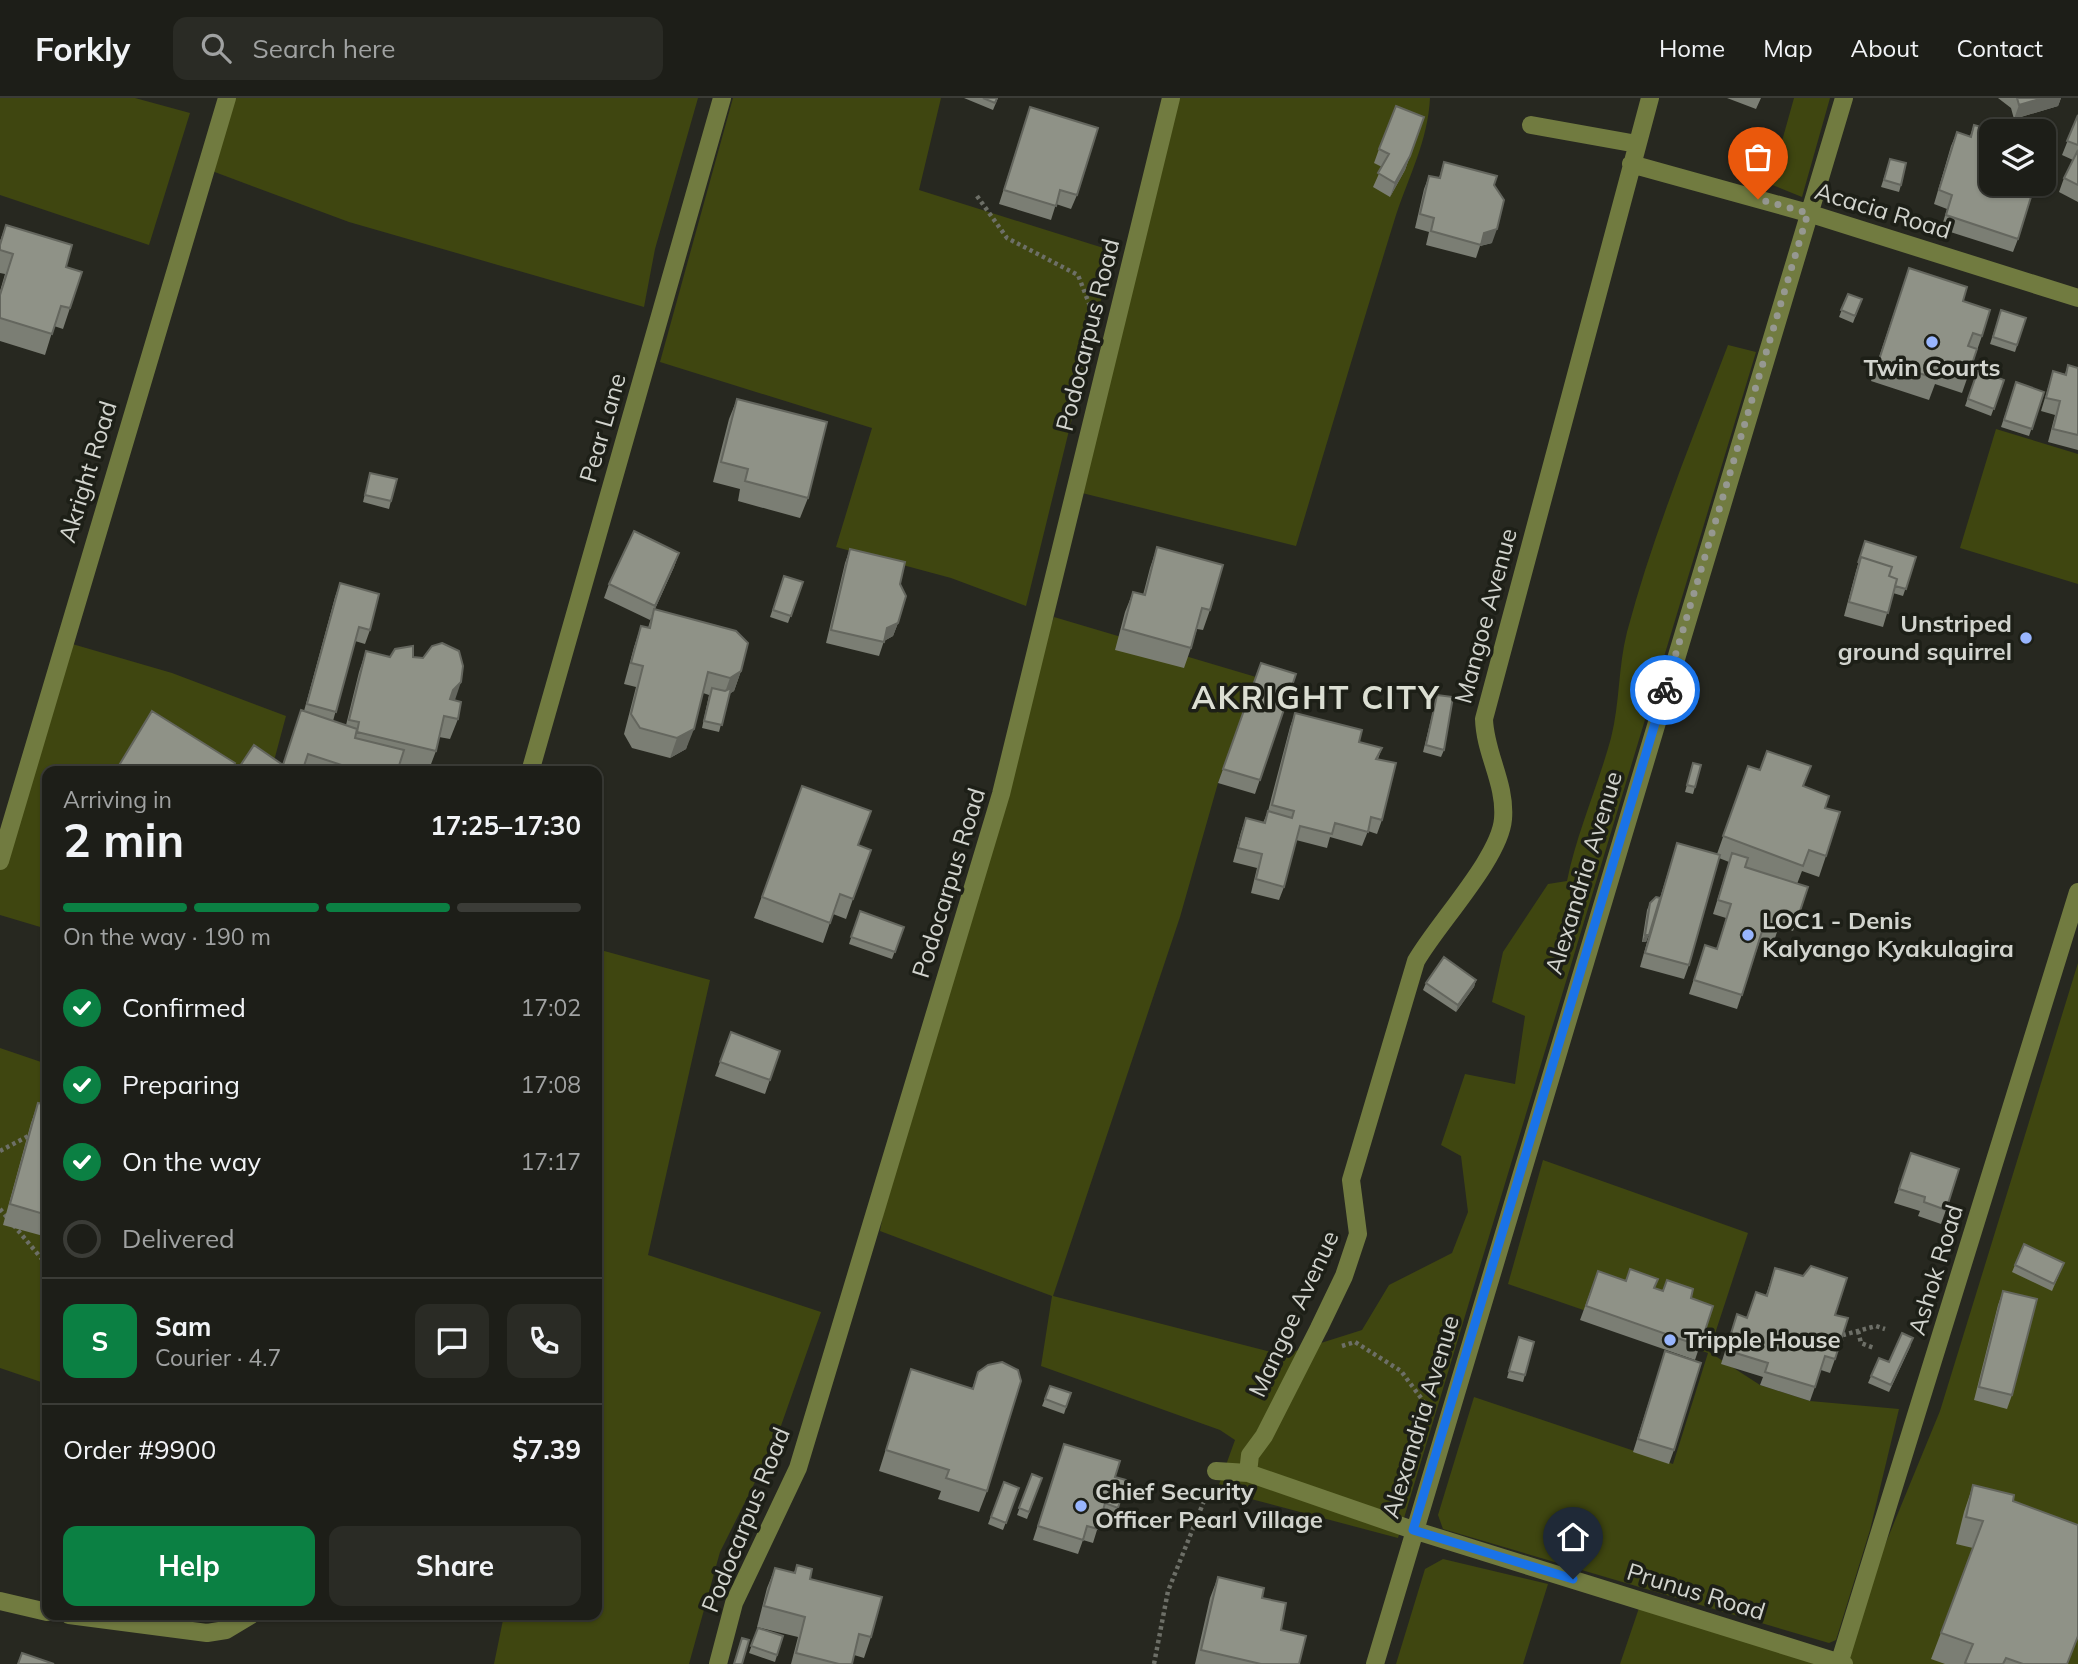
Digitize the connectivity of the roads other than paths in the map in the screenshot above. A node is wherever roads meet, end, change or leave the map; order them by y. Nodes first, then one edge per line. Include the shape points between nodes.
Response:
1 (227, 98) edge
2 (722, 98) edge
3 (1171, 98) edge
4 (1650, 98) edge
5 (1844, 98) edge
6 (1531, 125) dead end
7 (1637, 144) junction
8 (1631, 164) junction
9 (1808, 213) junction
10 (2078, 298) edge
11 (532, 766) edge
12 (0, 861) edge
13 (2078, 892) edge
14 (1216, 1471) road end
15 (1248, 1473) junction
16 (1413, 1530) junction
17 (0, 1601) edge
18 (42, 1611) edge
19 (107, 1620) edge
20 (243, 1620) edge
21 (718, 1664) edge
22 (1375, 1664) edge
23 (1841, 1664) edge

1 - 12 street, Akright Road
2 - 11 street, Pear Lane
3 - 21 street, Podocarpus Road via 1001,794 799,1468 734,1603
4 - 7 street, Mangoe Avenue
5 - 9 street, Alexandria Avenue
6 - 7 street
7 - 8 street, Mangoe Avenue
8 - 9 street, Acacia Road
8 - 15 street, Mangoe Avenue via 1484,719 1487,749 1500,777 1503,820 1494,848 1416,961 1351,1180 1358,1234 1344,1276 1264,1436 1250,1455
9 - 10 street, Acacia Road
9 - 16 street, Alexandria Avenue
13 - 23 street, Ashok Road
14 - 15 street, Prunus Road
15 - 16 street, Prunus Road
16 - 22 street, Alexandria Avenue
16 - 23 street, Prunus Road
17 - 18 street
19 - 20 street via 207,1633 226,1630

